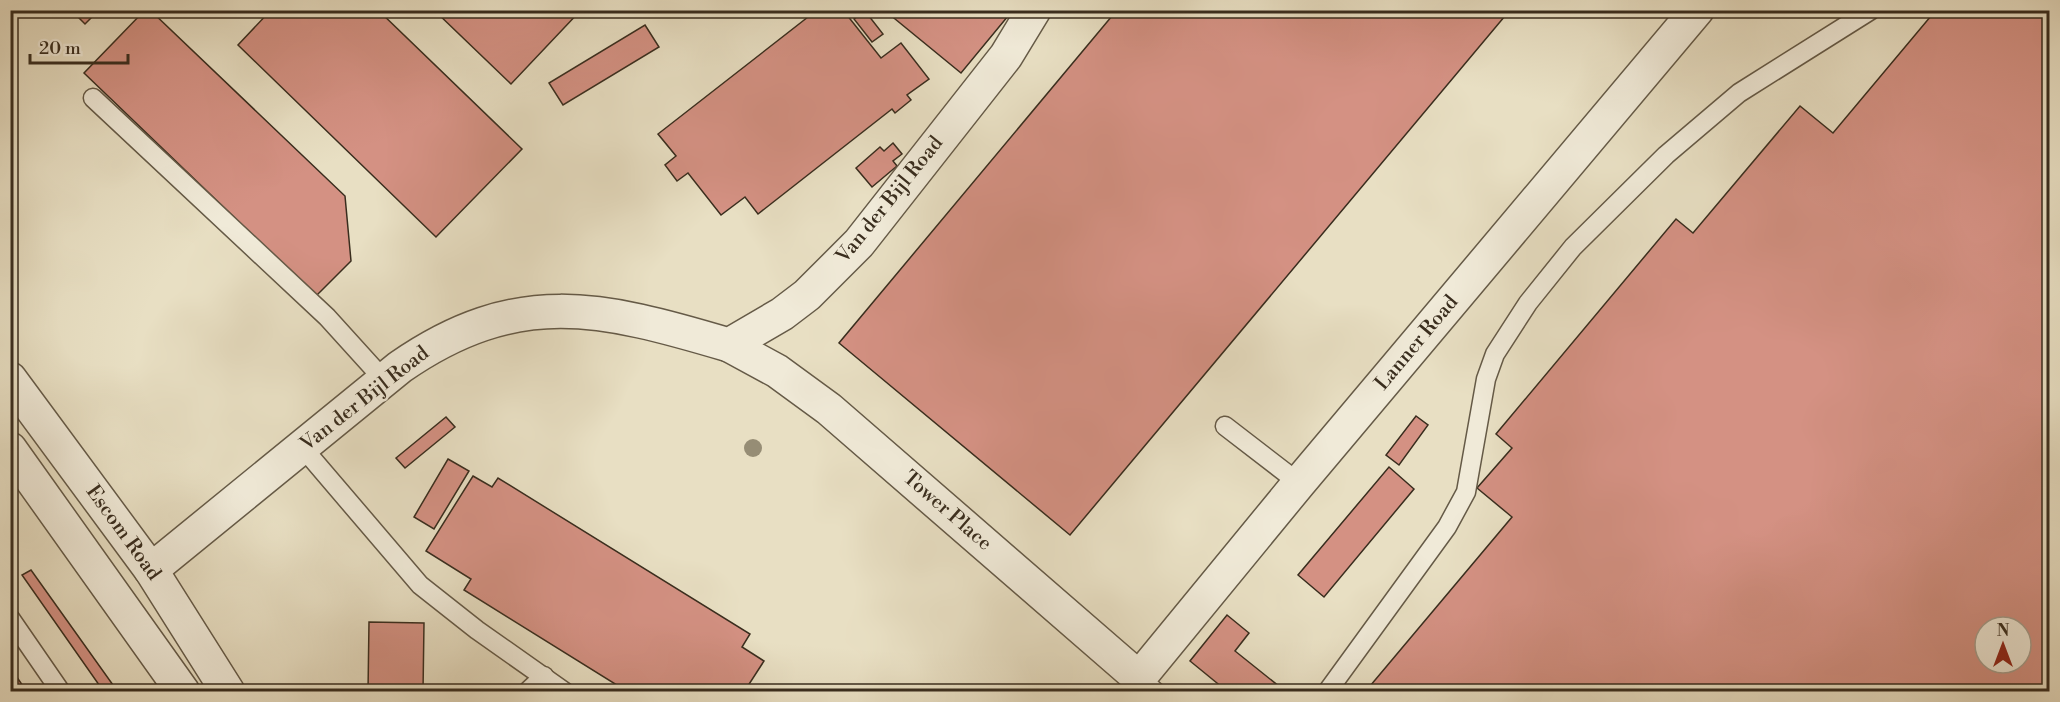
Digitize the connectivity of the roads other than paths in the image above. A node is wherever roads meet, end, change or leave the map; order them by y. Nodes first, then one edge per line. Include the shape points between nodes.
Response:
1 (1034, 10) edge
2 (1697, 10) edge
3 (1871, 10) edge
4 (93, 98) dead end
5 (729, 345) junction
6 (385, 381) junction
7 (15, 394) edge
8 (1225, 426) dead end
9 (303, 447) junction
10 (10, 449) edge
11 (1299, 483) junction
12 (151, 570) junction
13 (10, 618) edge
14 (544, 676) junction
15 (1147, 685) edge
16 (61, 692) edge
17 (183, 692) edge
18 (228, 692) edge
19 (527, 692) edge
20 (565, 692) edge
21 (1327, 692) edge

1 - 5 street, Van der Bijl Road via 1006,56 859,243 807,295
2 - 11 street, Lanner Road
3 - 21 lane via 1730,101 1666,155 1573,247 1528,303 1495,354 1486,380 1466,492 1447,527
4 - 6 lane via 327,317
5 - 6 street, Van der Bijl Road via 615,316 570,310 523,312 472,327 429,347
5 - 15 street, Tower Place via 777,371 829,409
6 - 9 street, Van der Bijl Road
7 - 12 street, Escom Road
8 - 11 lane
9 - 12 street, Van der Bijl Road
9 - 14 lane via 420,585
10 - 17 street
11 - 15 street, Lanner Road
12 - 18 street, Escom Road
13 - 16 lane
14 - 19 lane
14 - 20 lane

